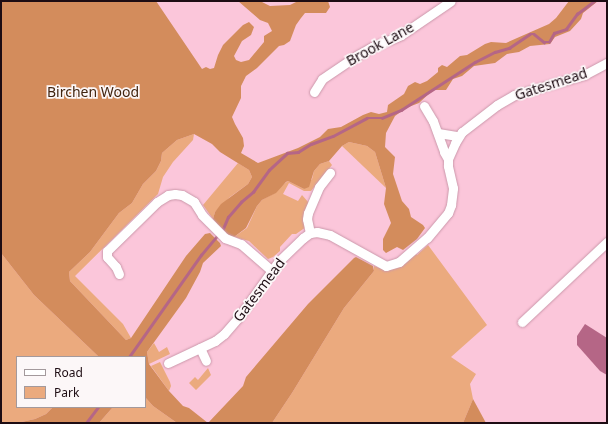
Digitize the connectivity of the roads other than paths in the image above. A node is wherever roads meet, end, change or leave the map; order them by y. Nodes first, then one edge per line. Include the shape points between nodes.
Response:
1 (451, 1) edge
2 (607, 63) edge
3 (314, 92) dead end
4 (424, 106) dead end
5 (438, 133) junction
6 (458, 136) junction
7 (448, 159) junction
8 (330, 173) dead end
9 (310, 233) junction
10 (607, 242) edge
11 (271, 270) junction
12 (119, 274) dead end
13 (522, 322) dead end
14 (200, 348) junction
15 (206, 361) dead end
16 (168, 363) dead end

1 - 3 street, Brook Lane via 401,35 353,58 322,79
2 - 6 street, Gatesmead via 584,75 510,97
4 - 5 street
5 - 6 street
5 - 7 street
6 - 7 street, Gatesmead
7 - 9 street via 453,188 448,213 427,238 399,262 386,266 330,235
8 - 9 street via 318,187 308,213
9 - 11 street, Gatesmead
10 - 13 street
11 - 12 street via 241,244 225,238 202,215 194,202 182,195 168,195 157,202 107,251 107,257 116,266
11 - 14 street, Gatesmead via 232,326 215,341
14 - 15 street
14 - 16 street, Gatesmead

